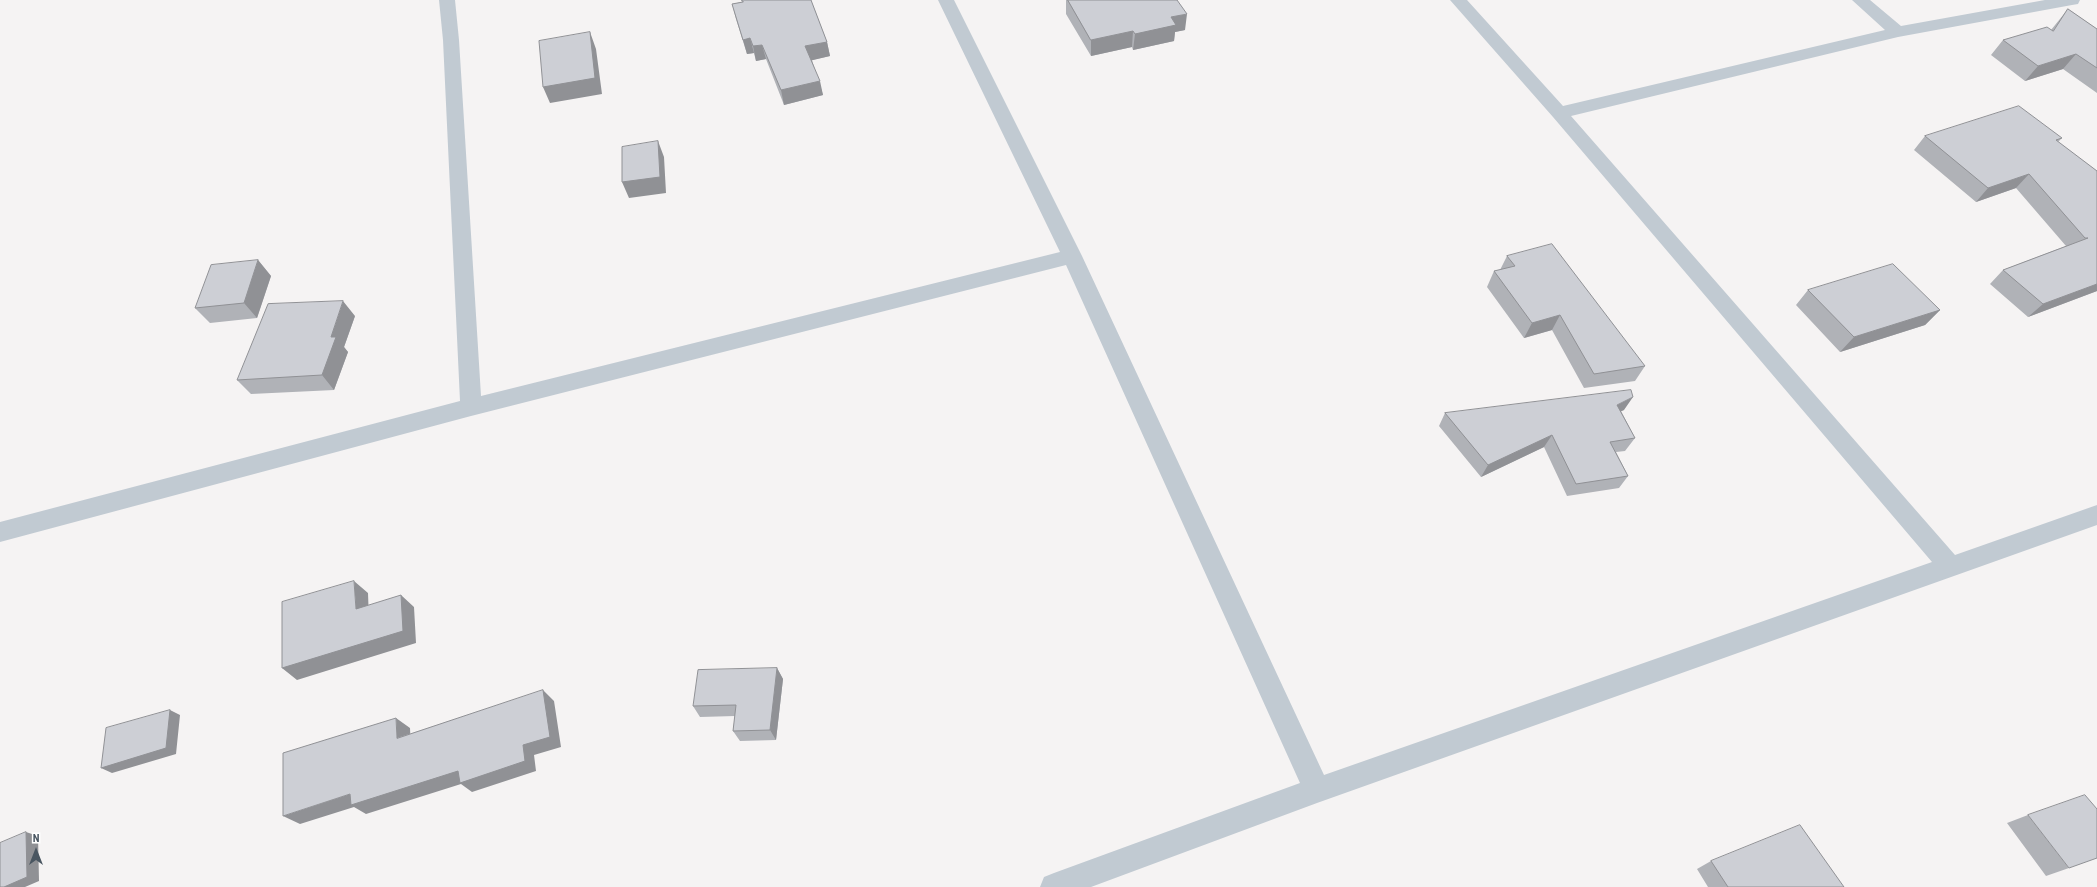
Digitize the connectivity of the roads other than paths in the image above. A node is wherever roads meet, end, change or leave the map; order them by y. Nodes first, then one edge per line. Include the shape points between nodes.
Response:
1 (447, 0) edge
2 (946, 0) edge
3 (1458, 0) edge
4 (1860, 0) edge
5 (2072, 0) edge
6 (1898, 32) junction
7 (1559, 113) junction
8 (1072, 256) junction
9 (471, 408) junction
10 (2097, 515) edge
11 (0, 532) edge
12 (1950, 566) junction
13 (1317, 790) junction
14 (1054, 887) edge

1 - 9 street
2 - 8 street
3 - 7 street
4 - 6 street
5 - 6 street
6 - 7 street
7 - 12 street
8 - 9 street
8 - 13 street
9 - 11 street
10 - 12 street
12 - 13 street
13 - 14 street

